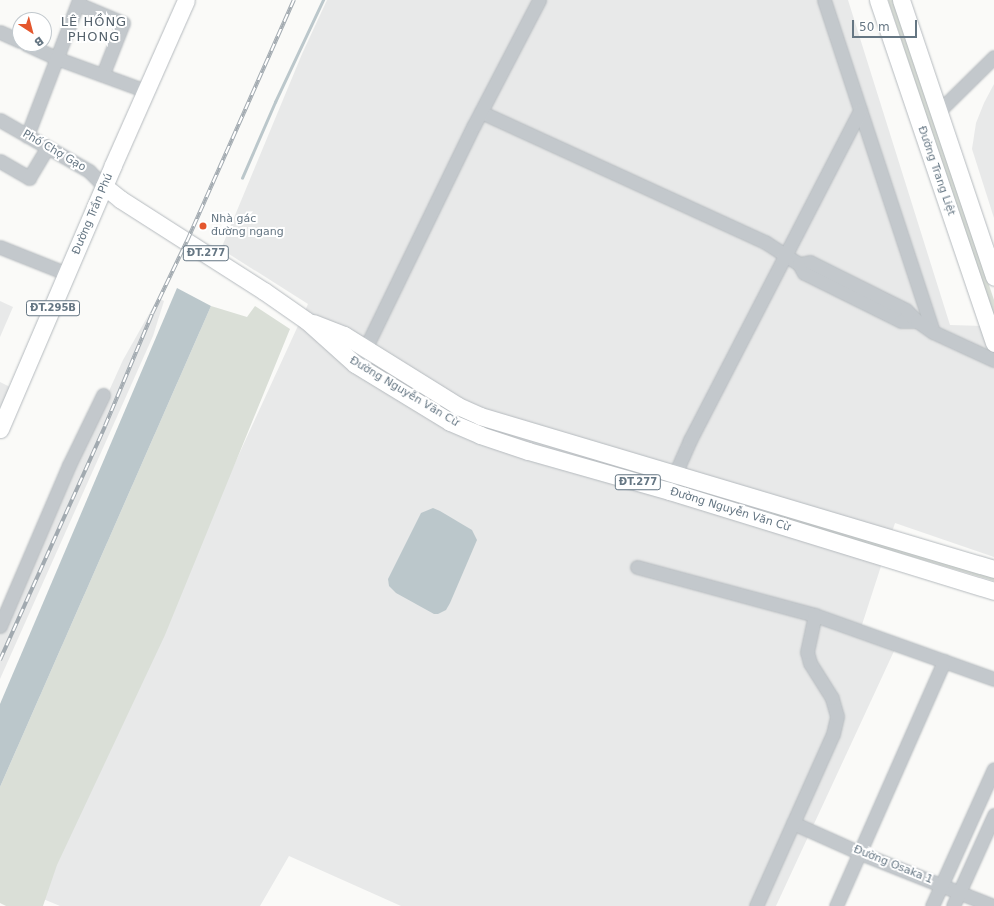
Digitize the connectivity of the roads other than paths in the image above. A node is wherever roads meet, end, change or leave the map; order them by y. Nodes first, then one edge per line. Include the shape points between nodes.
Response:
1 (186, 0) edge
2 (539, 0) edge
3 (824, 0) edge
4 (878, 0) edge
5 (901, 0) edge
6 (79, 2) edge
7 (0, 32) edge
8 (12, 37) edge
9 (43, 52) edge
10 (994, 57) edge
11 (56, 58) junction
12 (103, 74) junction
13 (146, 91) junction
14 (860, 110) junction
15 (939, 110) junction
16 (481, 112) junction
17 (0, 120) edge
18 (27, 136) junction
19 (47, 148) junction
20 (0, 161) edge
21 (104, 186) junction
22 (0, 247) edge
23 (785, 256) junction
24 (68, 274) junction
25 (994, 277) edge
26 (307, 321) junction
27 (934, 332) junction
28 (994, 343) edge
29 (366, 347) junction
30 (994, 360) edge
31 (356, 364) junction
32 (103, 395) dead end
33 (0, 429) edge
34 (674, 473) junction
35 (669, 492) junction
36 (764, 500) junction
37 (759, 519) junction
38 (638, 567) dead end
39 (994, 568) edge
40 (994, 591) edge
41 (815, 615) junction
42 (0, 626) edge
43 (944, 661) junction
44 (994, 679) edge
45 (994, 769) edge
46 (974, 813) junction
47 (993, 820) edge
48 (793, 823) junction
49 (860, 853) junction
50 (942, 885) junction
51 (960, 892) junction
52 (756, 906) edge
53 (836, 906) edge
54 (932, 906) edge
55 (953, 906) edge
56 (993, 906) edge

1 - 13 main road, Đường Trần Phú / ĐT.295B
2 - 16 street
3 - 14 street
4 - 28 main road, Đường Trang Liệt
5 - 15 main road, Đường Trang Liệt
6 - 11 street
6 - 12 street via 123,23
7 - 8 street
9 - 11 street
10 - 15 street
11 - 12 street
11 - 18 street
12 - 13 street
13 - 21 main road, Đường Trần Phú / ĐT.295B
14 - 23 street
14 - 27 street
15 - 25 main road, Đường Trang Liệt
16 - 23 street via 765,242
16 - 29 street
17 - 18 street, Phố Chợ Gạo
18 - 19 street, Phố Chợ Gạo
19 - 20 street via 29,178
19 - 21 street, Phố Chợ Gạo via 89,171
21 - 24 main road, Đường Trần Phú / ĐT.295B
21 - 26 main road, Đường Nguyễn Văn Cừ / ĐT.277
22 - 24 street
23 - 27 street via 799,264 810,262 906,310
23 - 34 street
24 - 33 main road, Đường Trần Phú / ĐT.295B
26 - 29 main road, Đường Nguyễn Văn Cừ / ĐT.277 via 344,335
26 - 31 main road, Đường Nguyễn Văn Cừ / ĐT.277
27 - 30 street
29 - 31 street
29 - 34 main road, Đường Nguyễn Văn Cừ / ĐT.277 via 452,402 480,416
31 - 35 main road, Đường Nguyễn Văn Cừ / ĐT.277 via 450,422 480,435
32 - 42 street via 69,465
34 - 35 street
34 - 36 main road, Đường Nguyễn Văn Cừ / ĐT.277
35 - 37 main road, Đường Nguyễn Văn Cừ / ĐT.277
36 - 37 main road
36 - 39 main road, Đường Nguyễn Văn Cừ / ĐT.277
37 - 40 main road, Đường Nguyễn Văn Cừ / ĐT.277
38 - 41 street
41 - 43 street
41 - 48 street via 807,652 810,663 832,698 837,716 833,734
43 - 44 street
43 - 49 street
45 - 46 street
46 - 47 street
46 - 50 street
47 - 51 street
48 - 49 street, Đường Osaka 1
48 - 52 street
49 - 50 street, Đường Osaka 1
49 - 53 street
50 - 51 street, Đường Osaka 1
50 - 54 street
51 - 55 street
51 - 56 street, Đường Osaka 1

